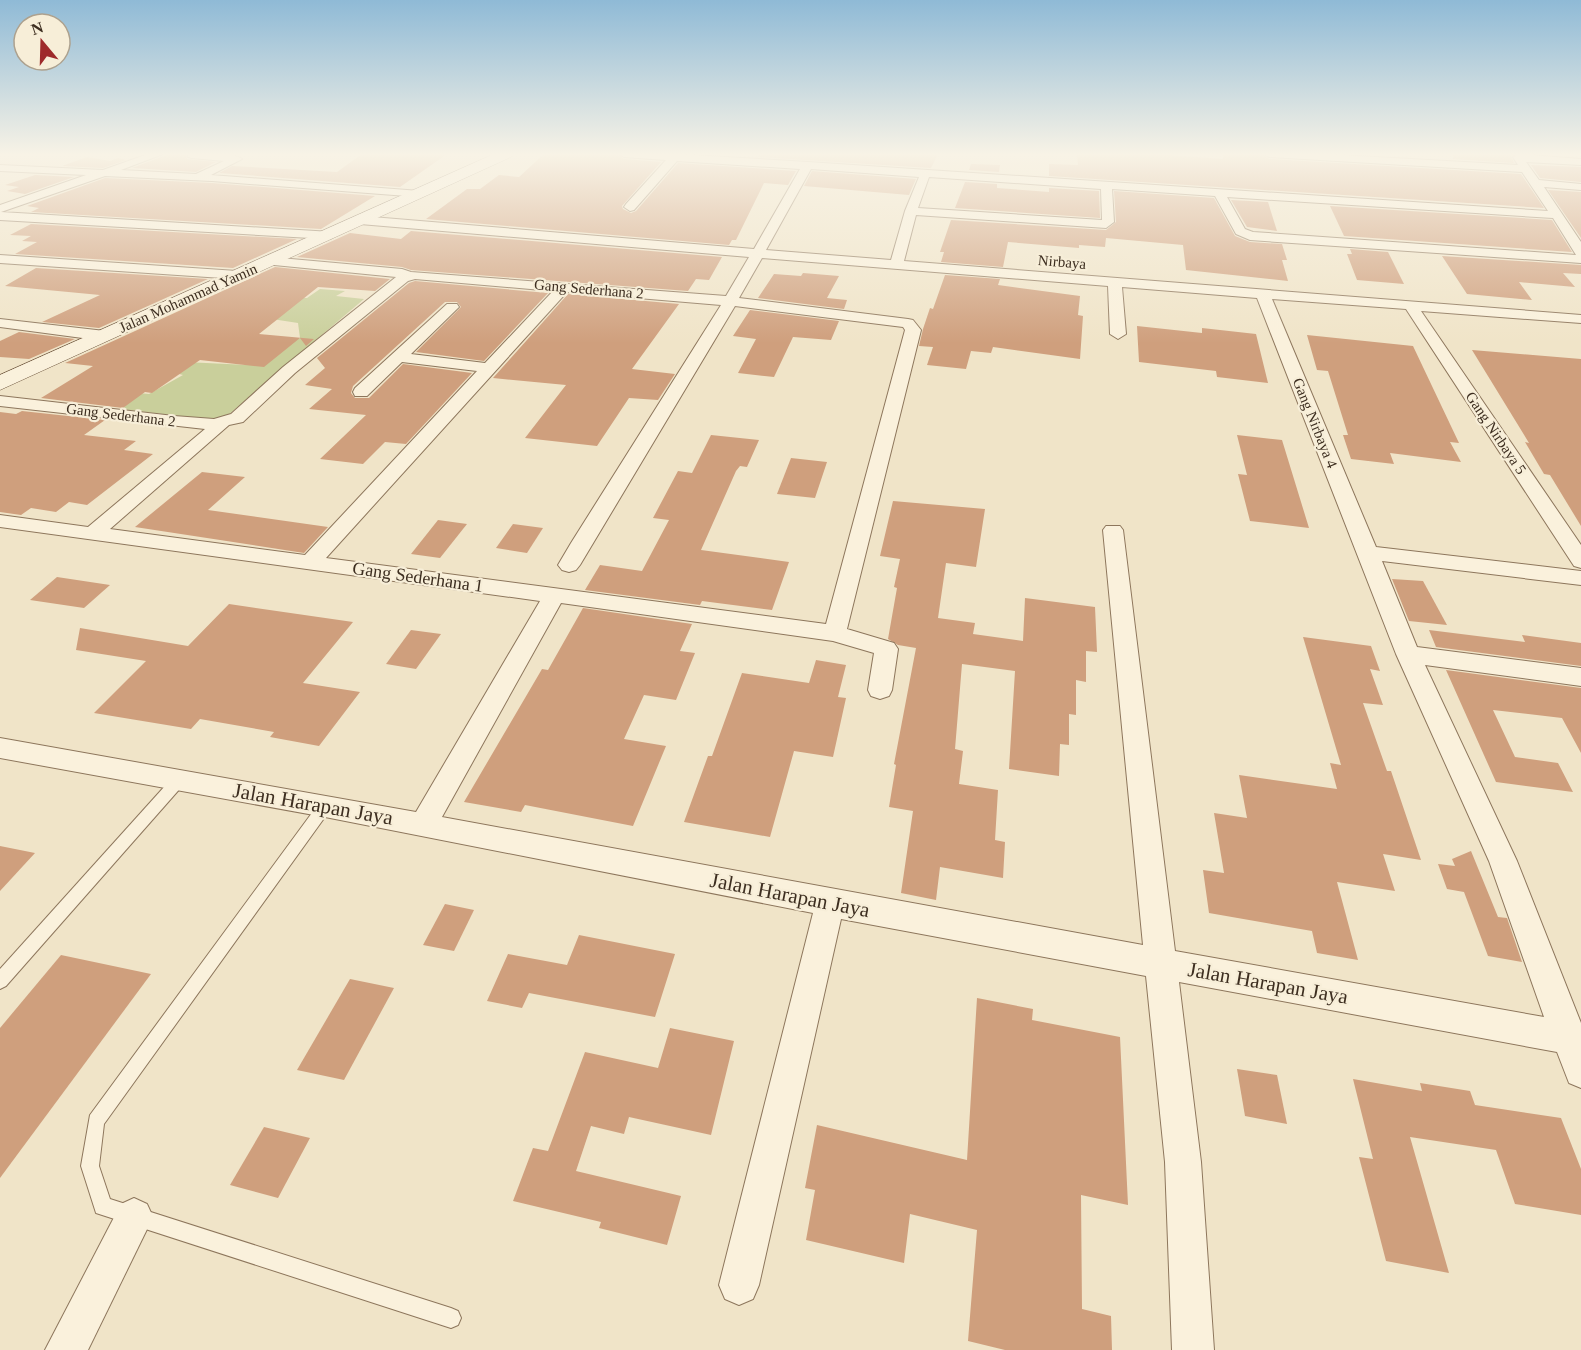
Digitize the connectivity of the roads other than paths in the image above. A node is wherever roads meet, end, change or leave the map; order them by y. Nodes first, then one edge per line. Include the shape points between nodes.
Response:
1 (17, 217) edge
2 (365, 217) edge
3 (779, 217) edge
4 (909, 217) edge
5 (1000, 217) edge
6 (1108, 217) edge
7 (1232, 217) edge
8 (1557, 217) edge
9 (360, 219) junction
10 (328, 235) junction
11 (1581, 252) edge
12 (759, 254) junction
13 (0, 259) edge
14 (1581, 259) edge
15 (269, 261) junction
16 (897, 264) junction
17 (237, 275) junction
18 (408, 276) junction
19 (1115, 283) junction
20 (564, 287) junction
21 (1263, 294) junction
22 (729, 302) junction
23 (1411, 306) junction
24 (452, 307) dead end
25 (1581, 319) edge
26 (0, 323) edge
27 (1118, 334) dead end
28 (104, 336) junction
29 (398, 357) junction
30 (489, 368) junction
31 (0, 383) edge
32 (361, 392) dead end
33 (0, 401) edge
34 (222, 423) junction
35 (0, 521) edge
36 (1113, 530) dead end
37 (92, 534) junction
38 (1368, 553) junction
39 (1581, 561) edge
40 (310, 563) junction
41 (569, 566) dead end
42 (1581, 578) edge
43 (554, 596) junction
44 (835, 633) junction
45 (1408, 654) junction
46 (1581, 678) edge
47 (879, 690) dead end
48 (0, 748) edge
49 (178, 780) junction
50 (326, 806) junction
51 (424, 824) junction
52 (830, 903) junction
53 (1162, 963) junction
54 (0, 981) edge
55 (1574, 1038) edge
56 (1581, 1071) edge
57 (134, 1217) junction
58 (739, 1285) dead end
59 (451, 1318) dead end
60 (66, 1350) edge
61 (1193, 1350) edge

1 - 10 street
2 - 9 street, Jalan Mohammad Yamin
3 - 12 street
4 - 16 street
5 - 6 street via 1106,224
7 - 14 street via 1240,231 1250,236
8 - 11 street
9 - 10 street, Jalan Mohammad Yamin
9 - 12 street, Nirbaya
10 - 15 street, Jalan Mohammad Yamin
12 - 16 street, Nirbaya
12 - 22 street
13 - 17 street
15 - 17 street, Jalan Mohammad Yamin
15 - 18 street, Gang Sederhana 2
16 - 19 street, Nirbaya
17 - 28 street, Jalan Mohammad Yamin
18 - 20 street, Gang Sederhana 2
18 - 34 street via 290,370 237,418
19 - 21 street, Nirbaya
19 - 27 street
20 - 22 street, Gang Sederhana 2
20 - 30 street
21 - 23 street, Nirbaya
21 - 38 street, Gang Nirbaya 4
22 - 41 street
22 - 44 street, Gang Sederhana 2 via 895,320 912,326
23 - 25 street, Nirbaya
23 - 39 street, Gang Nirbaya 5
24 - 29 street
26 - 28 street
28 - 31 street, Jalan Mohammad Yamin
29 - 30 street
29 - 32 street
30 - 40 street
33 - 34 street, Gang Sederhana 2
34 - 37 street
35 - 37 street, Gang Sederhana 1
36 - 53 street
37 - 40 street, Gang Sederhana 1
38 - 42 street
38 - 45 street, Gang Nirbaya 4
40 - 43 street, Gang Sederhana 1
43 - 44 street, Gang Sederhana 1
43 - 51 street
44 - 47 street, Gang Sederhana 1 via 886,649
45 - 46 street
45 - 55 street, Gang Nirbaya 4 via 1503,861
48 - 49 street, Jalan Harapan Jaya
49 - 50 street, Jalan Harapan Jaya
49 - 54 lane
50 - 51 street, Jalan Harapan Jaya
50 - 57 lane via 96,1121 90,1166 103,1206
51 - 52 street, Jalan Harapan Jaya
52 - 53 street, Jalan Harapan Jaya
52 - 58 street
53 - 55 street, Jalan Harapan Jaya
53 - 61 street via 1183,1162
55 - 56 street, Gang Nirbaya 4
57 - 59 lane
57 - 60 street

